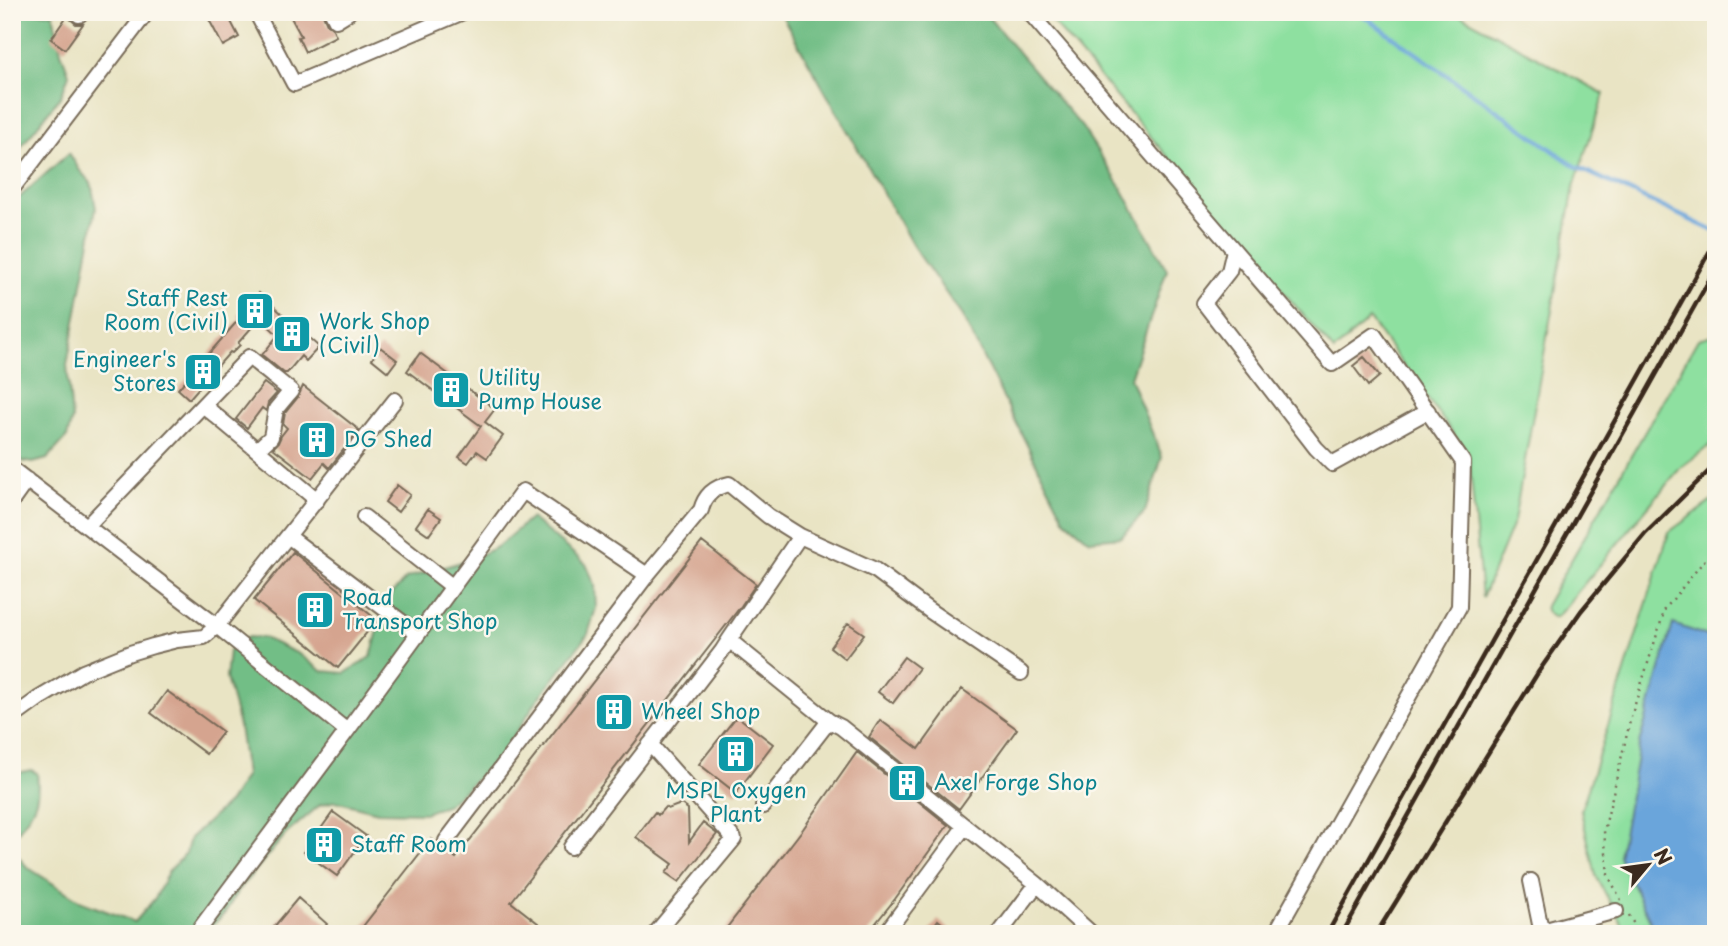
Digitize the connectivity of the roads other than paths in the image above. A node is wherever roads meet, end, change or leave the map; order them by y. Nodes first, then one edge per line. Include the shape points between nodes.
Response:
1 (76, 12) edge
2 (82, 12) edge
3 (147, 12) edge
4 (256, 12) edge
5 (332, 12) edge
6 (349, 12) edge
7 (463, 12) edge
8 (1029, 12) edge
9 (12, 189) edge
10 (1234, 250) junction
11 (395, 400) dead end
12 (203, 405) junction
13 (1428, 411) junction
14 (257, 450) junction
15 (12, 469) edge
16 (27, 480) junction
17 (317, 500) junction
18 (12, 501) edge
19 (364, 517) dead end
20 (87, 526) junction
21 (288, 536) junction
22 (800, 536) junction
23 (647, 575) junction
24 (453, 587) junction
25 (217, 626) junction
26 (418, 634) junction
27 (729, 640) junction
28 (1021, 673) dead end
29 (12, 721) edge
30 (829, 721) junction
31 (347, 731) junction
32 (650, 744) junction
33 (763, 806) dead end
34 (965, 826) junction
35 (446, 841) dead end
36 (571, 847) dead end
37 (1531, 881) dead end
38 (1037, 884) junction
39 (1616, 911) dead end
40 (1542, 932) edge
41 (196, 934) edge
42 (655, 934) edge
43 (885, 934) edge
44 (999, 934) edge
45 (1091, 934) edge
46 (1275, 934) edge

1 - 2 street
3 - 9 street
4 - 7 street via 295,84
5 - 6 street via 336,20
8 - 10 street
10 - 13 street via 1332,364 1374,335
10 - 13 street via 1230,271 1204,303 1332,464
11 - 17 street
12 - 14 street
12 - 14 street via 249,357 291,391 276,409 271,437
12 - 20 street
13 - 46 street via 1464,463 1459,607
14 - 17 street
15 - 16 street
16 - 18 street
16 - 20 street
17 - 21 street
19 - 24 street
20 - 25 street
21 - 25 street
21 - 26 street
22 - 23 street via 729,484 724,485 709,494
22 - 27 street
22 - 28 street via 875,570
23 - 24 street via 523,491
23 - 35 street
24 - 26 street
25 - 29 street via 204,638 153,646 83,672
25 - 31 street
26 - 31 street
27 - 30 street
27 - 32 street
30 - 33 street
30 - 34 street
31 - 41 street
32 - 36 street
32 - 42 street via 734,839
34 - 38 street
34 - 43 street
37 - 40 street
38 - 44 street
38 - 45 street
39 - 40 street

